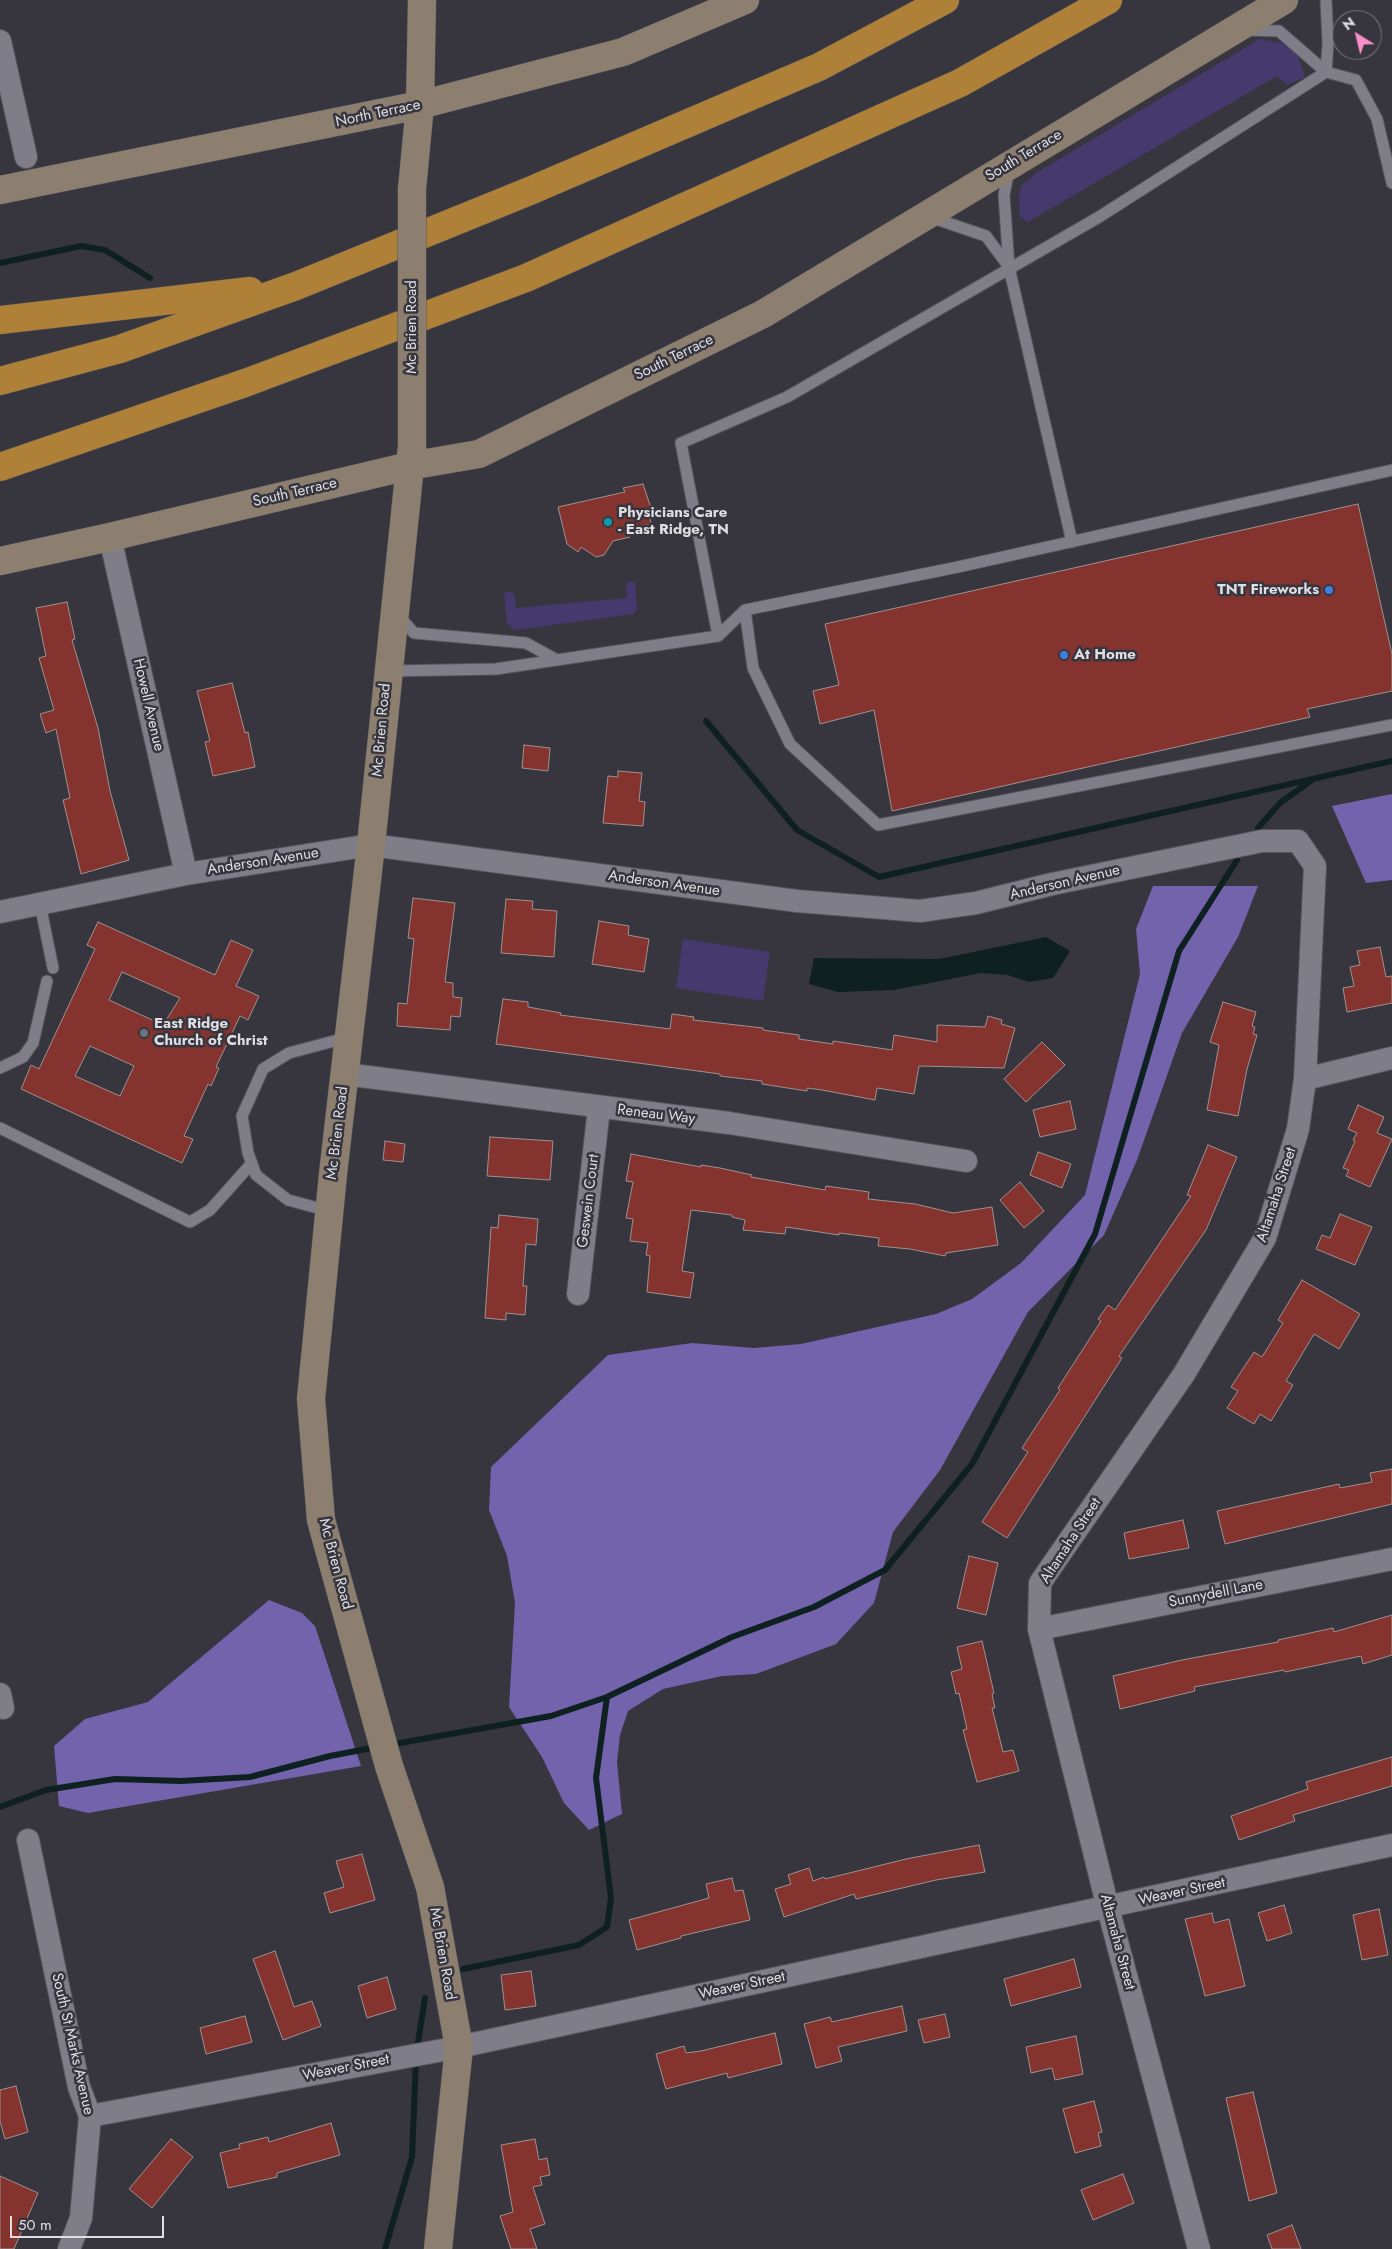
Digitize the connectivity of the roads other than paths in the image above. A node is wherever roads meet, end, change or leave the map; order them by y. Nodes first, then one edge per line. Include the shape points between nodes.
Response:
1 (422, 0) edge
2 (745, 0) edge
3 (945, 0) edge
4 (1108, 0) edge
5 (1284, 0) edge
6 (1326, 0) edge
7 (1234, 30) junction
8 (0, 41) edge
9 (1326, 72) junction
10 (420, 105) junction
11 (26, 158) dead end
12 (1009, 166) junction
13 (1392, 183) edge
14 (0, 190) edge
15 (926, 215) junction
16 (1009, 268) junction
17 (296, 286) junction
18 (0, 320) edge
19 (0, 382) edge
20 (410, 456) junction
21 (0, 467) edge
22 (1392, 470) edge
23 (110, 537) junction
24 (1072, 542) junction
25 (0, 561) edge
26 (745, 610) junction
27 (394, 611) junction
28 (718, 636) junction
29 (558, 660) junction
30 (388, 671) junction
31 (1392, 726) edge
32 (371, 845) junction
33 (1315, 866) joint
34 (186, 874) junction
35 (40, 904) junction
36 (0, 912) edge
37 (52, 968) dead end
38 (47, 981) dead end
39 (349, 1037) junction
40 (1392, 1058) edge
41 (0, 1068) edge
42 (345, 1074) junction
43 (1305, 1079) junction
44 (599, 1108) junction
45 (0, 1128) edge
46 (966, 1160) dead end
47 (252, 1163) junction
48 (330, 1212) junction
49 (578, 1294) dead end
50 (1392, 1559) edge
51 (1039, 1629) junction
52 (28, 1840) dead end
53 (1392, 1846) edge
54 (1108, 1908) junction
55 (459, 2047) junction
56 (90, 2116) junction
57 (69, 2249) edge
58 (438, 2249) edge
59 (1199, 2249) edge

1 - 10 street, Mc Brien Road
2 - 10 street, North Terrace via 623,52
3 - 17 highway via 819,67 532,190
4 - 21 highway via 960,83 526,278 245,382
5 - 7 street, South Terrace
6 - 9 lane
7 - 9 lane via 1279,32
7 - 12 street, South Terrace
8 - 11 street
9 - 13 lane via 1356,80 1377,119
9 - 16 lane via 1110,210
10 - 14 street, North Terrace
10 - 20 street, Mc Brien Road, bridge via 412,190
12 - 15 street, South Terrace
12 - 16 lane via 1004,195
15 - 16 lane via 986,236
15 - 20 street, South Terrace via 763,314 479,454
16 - 24 lane
16 - 28 lane via 786,396 681,443
17 - 18 highway
17 - 19 highway via 120,349
20 - 23 street, South Terrace
20 - 27 street, Mc Brien Road
22 - 24 lane
23 - 25 street, South Terrace
23 - 34 street, Howell Avenue
24 - 26 lane
26 - 28 lane
26 - 31 lane via 752,668 790,744 878,825
27 - 29 lane via 414,633 526,643
27 - 30 street, Mc Brien Road
28 - 29 lane
29 - 30 lane via 496,668
30 - 32 street, Mc Brien Road
32 - 33 street, Anderson Avenue via 797,902 920,910 976,903 1262,841 1298,841
32 - 34 street, Anderson Avenue
32 - 39 street, Mc Brien Road
33 - 43 street, Altamaha Street
34 - 35 street, Anderson Avenue
35 - 36 street, Anderson Avenue
35 - 37 lane
38 - 41 lane via 33,1043 23,1057
39 - 42 street, Mc Brien Road
39 - 47 lane via 288,1053 263,1069 242,1116
40 - 43 street
42 - 44 street, Reneau Way
42 - 48 street, Mc Brien Road
43 - 51 street, Altamaha Street via 1298,1129 1265,1238 1184,1374 1040,1583
44 - 46 street, Reneau Way via 729,1123
44 - 49 street, Geswein Court
45 - 47 lane via 190,1222 210,1210
47 - 48 lane via 256,1175 288,1200
48 - 55 street, Mc Brien Road via 311,1399 321,1520 389,1766 430,1888
50 - 51 street, Sunnydell Lane
51 - 54 street, Altamaha Street
52 - 56 street, South St Marks Avenue via 79,2087
53 - 54 street, Weaver Street
54 - 55 street, Weaver Street
54 - 59 street, Altamaha Street
55 - 56 street, Weaver Street
55 - 58 street, Mc Brien Road
56 - 57 street, South St Marks Avenue via 81,2218

